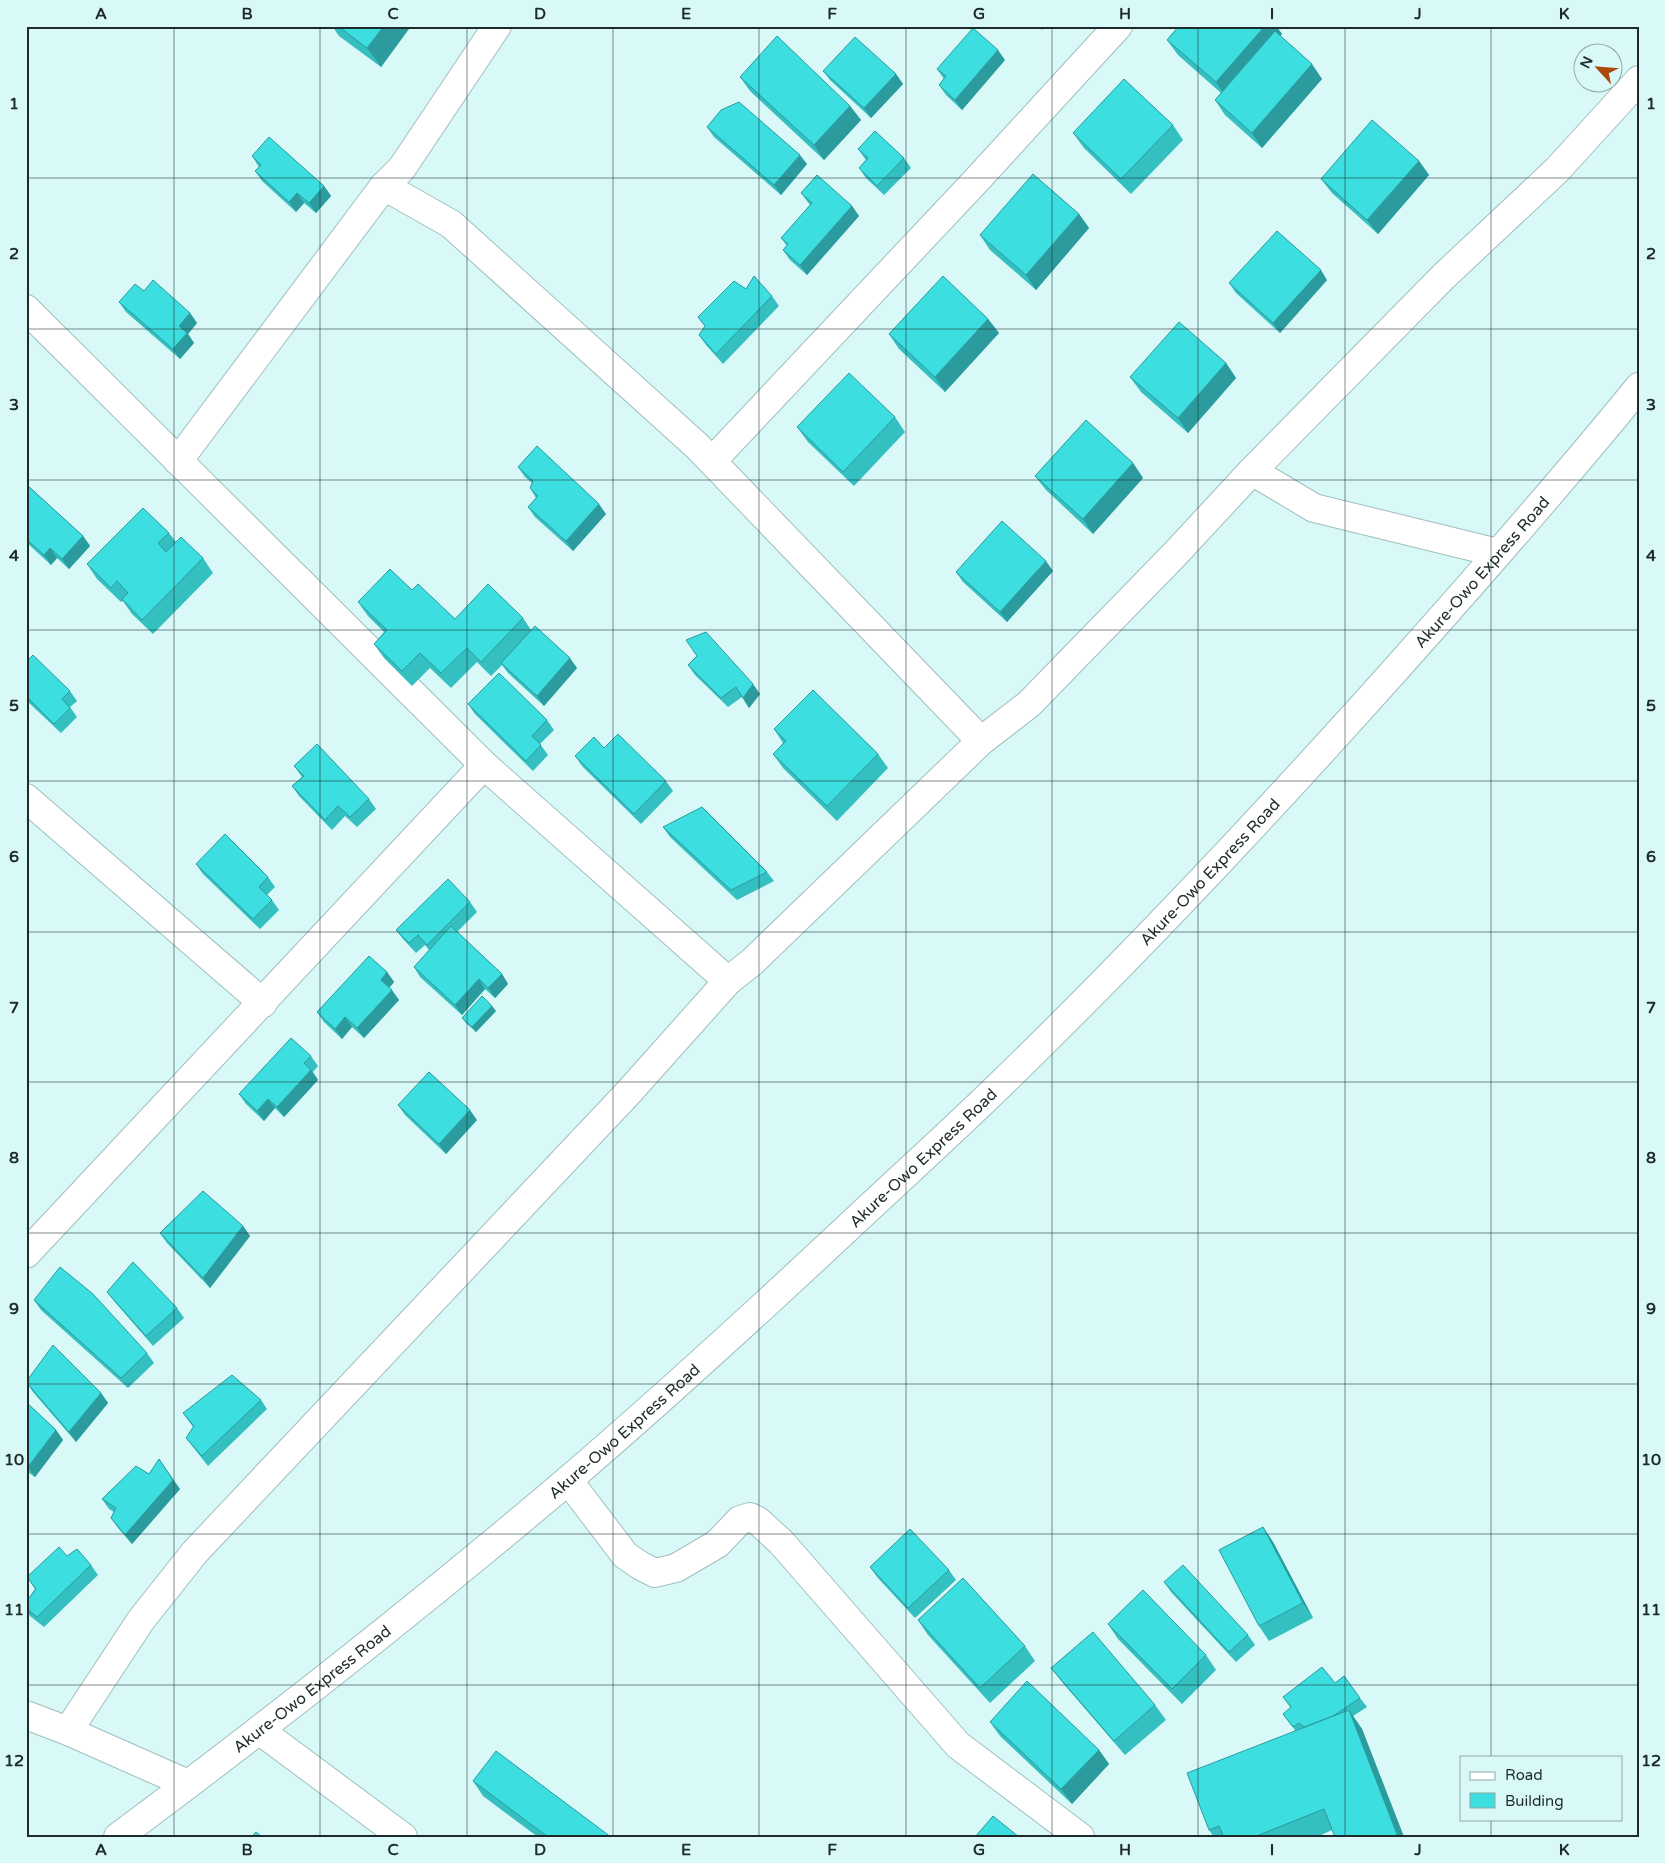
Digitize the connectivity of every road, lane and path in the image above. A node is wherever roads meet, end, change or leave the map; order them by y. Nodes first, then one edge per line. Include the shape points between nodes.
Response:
1 (497, 26) edge
2 (1118, 26) edge
3 (1639, 80) edge
4 (384, 186) junction
5 (26, 309) edge
6 (1639, 387) edge
7 (178, 461) junction
8 (712, 462) junction
9 (1252, 470) junction
10 (1498, 553) junction
11 (981, 741) junction
12 (484, 765) junction
13 (26, 798) edge
14 (728, 981) junction
15 (263, 1003) junction
16 (26, 1254) edge
17 (568, 1480) junction
18 (26, 1715) edge
19 (260, 1730) junction
20 (68, 1731) junction
21 (188, 1784) junction
22 (118, 1837) edge
23 (403, 1837) edge
24 (1080, 1837) edge

1 - 4 main road via 402,168
2 - 8 main road
3 - 9 main road via 1557,170 1444,276
4 - 7 main road
4 - 8 main road via 451,224
5 - 7 main road
6 - 10 main road, Akure-Owo Express Road
7 - 12 main road
8 - 11 main road
9 - 10 main road via 1314,508
9 - 11 main road via 1029,704
10 - 17 main road, Akure-Owo Express Road via 1287,791 1004,1081 752,1317
11 - 14 main road via 752,962
12 - 14 main road
12 - 15 main road
13 - 15 main road
14 - 20 main road via 622,1100 195,1552 141,1620
15 - 16 main road
17 - 19 main road, Akure-Owo Express Road via 415,1608
17 - 24 main road via 625,1555 655,1573 676,1568 717,1544 740,1520 750,1517 758,1521 781,1542 958,1745
18 - 20 main road
19 - 21 main road, Akure-Owo Express Road
19 - 23 main road
20 - 21 main road
21 - 22 main road, Akure-Owo Express Road

